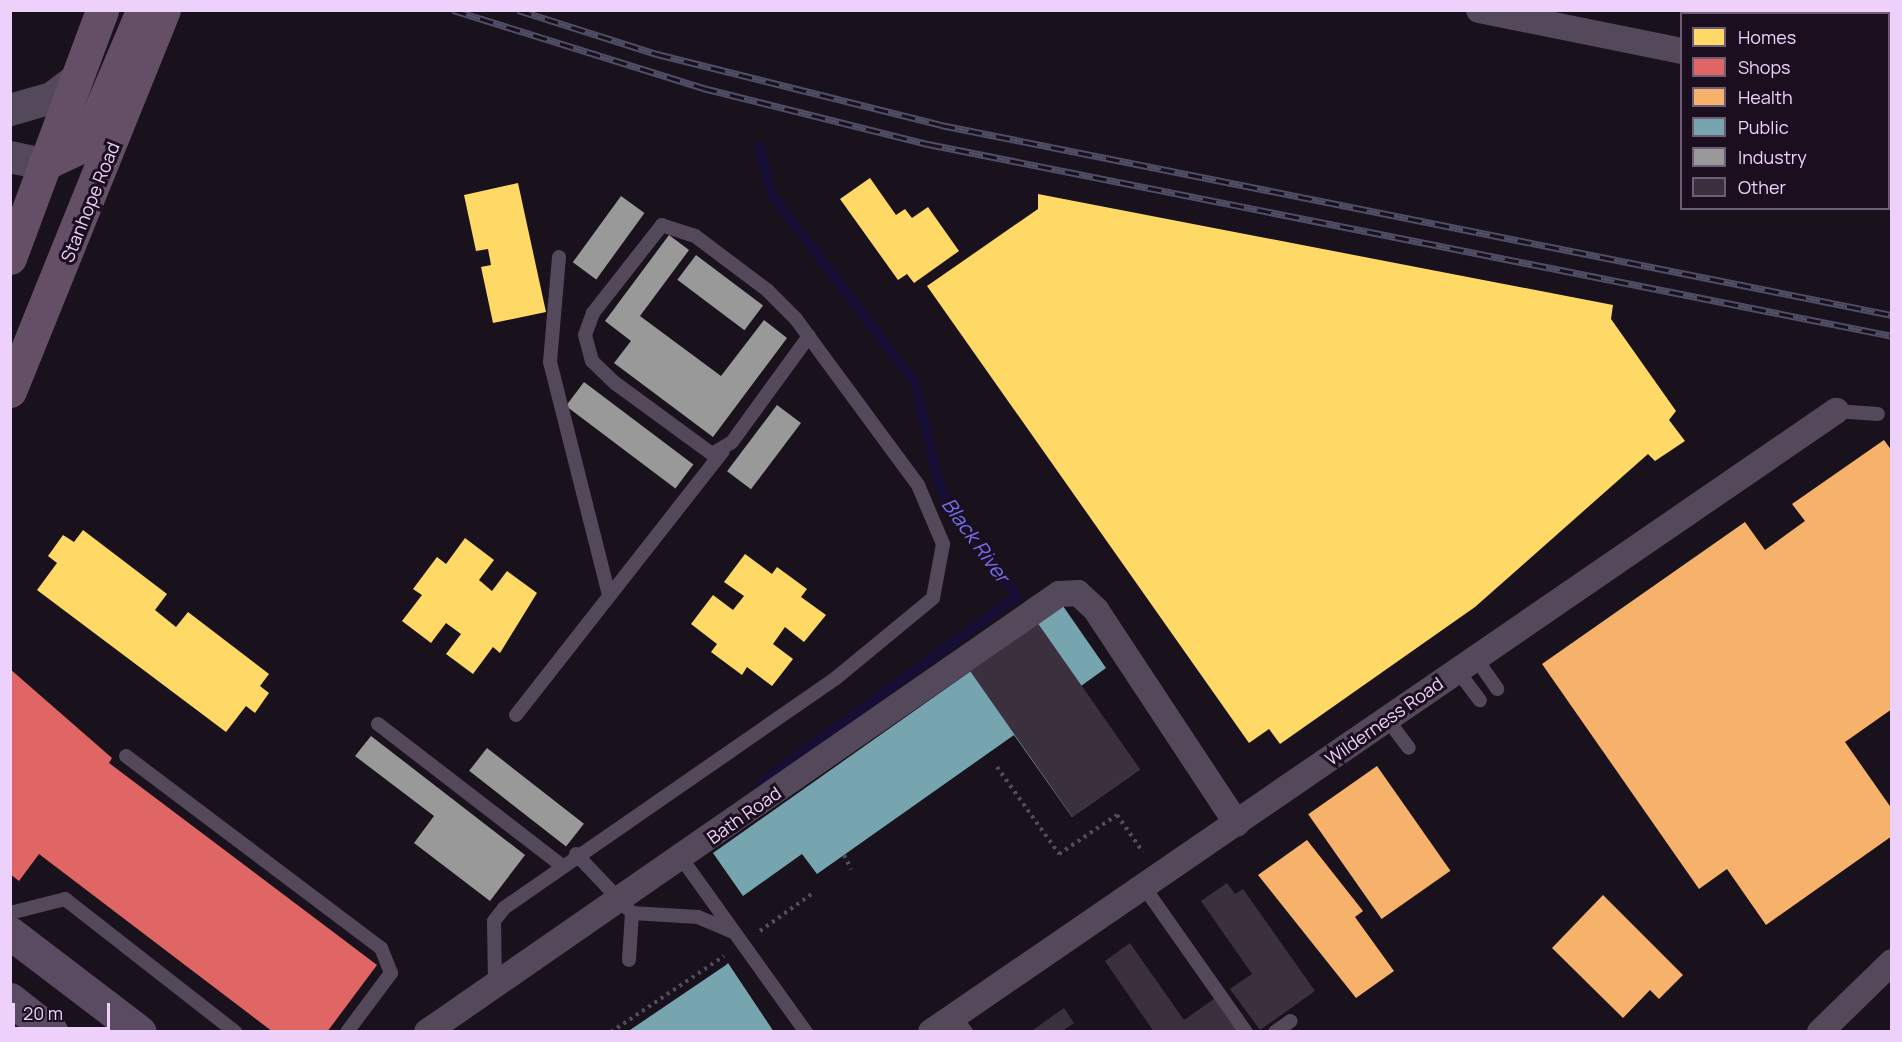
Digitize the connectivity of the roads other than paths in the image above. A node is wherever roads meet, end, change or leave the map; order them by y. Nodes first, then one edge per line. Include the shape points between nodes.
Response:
1 (102, 10) edge
2 (143, 10) edge
3 (164, 10) edge
4 (1479, 10) edge
5 (1680, 51) edge
6 (73, 82) junction
7 (10, 110) edge
8 (10, 157) edge
9 (44, 164) junction
10 (559, 257) dead end
11 (10, 258) edge
12 (809, 336) junction
13 (10, 392) edge
14 (1836, 411) joint
15 (1878, 414) dead end
16 (723, 451) junction
17 (609, 596) junction
18 (1466, 663) junction
19 (1497, 689) dead end
20 (1480, 700) dead end
21 (516, 715) dead end
22 (1387, 719) junction
23 (378, 724) dead end
24 (1409, 748) dead end
25 (126, 756) dead end
26 (1237, 824) junction
27 (576, 854) junction
28 (682, 859) junction
29 (561, 865) junction
30 (1152, 882) junction
31 (626, 906) junction
32 (10, 913) edge
33 (10, 933) edge
34 (741, 938) junction
35 (628, 960) dead end
36 (1892, 962) edge
37 (495, 984) junction
38 (10, 999) edge
39 (1291, 1021) dead end
40 (960, 1024) edge
41 (218, 1027) edge
42 (52, 1032) edge
43 (140, 1032) edge
44 (235, 1032) edge
45 (347, 1032) edge
46 (427, 1032) edge
47 (806, 1032) edge
48 (931, 1032) edge
49 (1246, 1032) edge
50 (1275, 1032) edge
51 (1820, 1032) edge

1 - 6 main road
2 - 9 main road via 92,129 80,147
3 - 13 main road, Stanhope Road
4 - 5 street
6 - 7 street via 52,98
6 - 9 main road
8 - 9 street
9 - 11 main road
10 - 17 lane via 550,362
12 - 16 lane
12 - 16 lane via 768,290 696,236 671,223 651,232 593,313 585,349 592,361 661,420 704,451
12 - 27 lane via 918,485 935,517 943,544 933,598 836,678
14 - 15 lane
14 - 18 street, Wilderness Road
16 - 17 lane
17 - 21 lane
18 - 19 lane
18 - 20 lane
18 - 22 street, Wilderness Road
22 - 24 lane
22 - 26 street, Wilderness Road
23 - 29 lane
25 - 45 lane via 381,948 391,973
26 - 28 street, Bath Road via 1096,610 1078,593 1059,594
26 - 30 street, Wilderness Road
27 - 29 lane
27 - 31 lane
28 - 31 street, Bath Road
28 - 34 lane
29 - 37 lane via 494,921
30 - 40 street, Wilderness Road
30 - 49 lane
31 - 34 lane via 698,917
31 - 35 lane
31 - 37 street, Bath Road
32 - 41 lane via 65,899
33 - 43 main road
34 - 47 lane
36 - 51 street
37 - 46 street, Bath Road
38 - 42 main road
39 - 50 lane
40 - 48 street, Wilderness Road
41 - 44 lane

